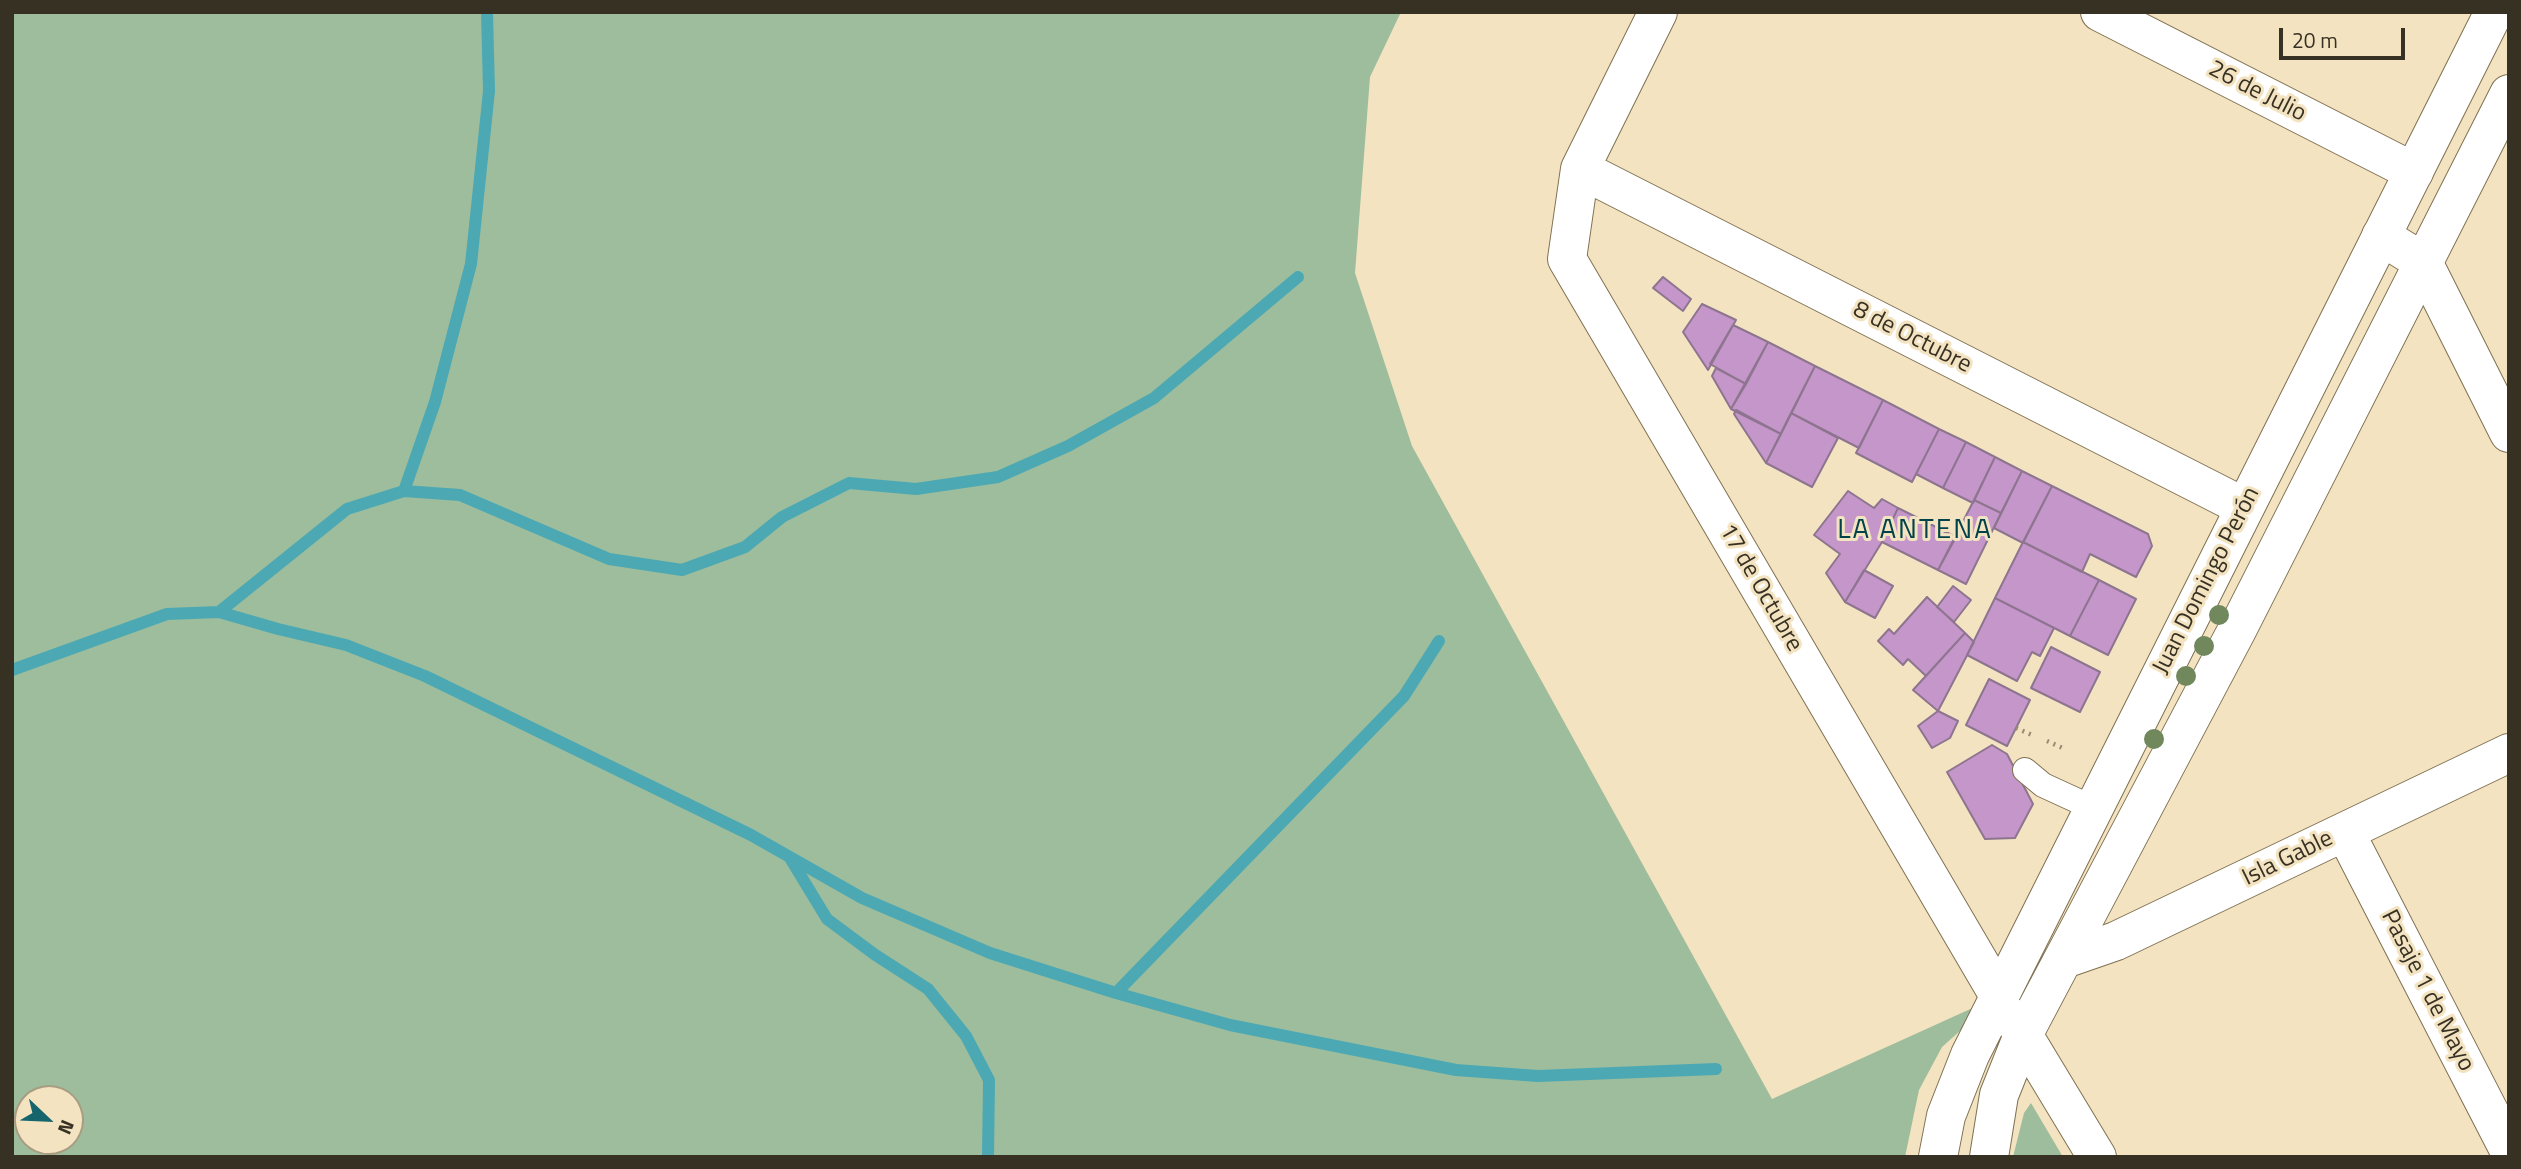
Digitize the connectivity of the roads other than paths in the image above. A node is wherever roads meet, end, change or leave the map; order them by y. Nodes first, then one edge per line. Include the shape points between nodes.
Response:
1 (1658, 12) edge
2 (2100, 12) edge
3 (2494, 12) edge
4 (2509, 94) edge
5 (1580, 169) junction
6 (2414, 172) junction
7 (2381, 236) junction
8 (2423, 262) junction
9 (2509, 433) edge
10 (2244, 507) junction
11 (2509, 753) edge
12 (2025, 770) dead end
13 (2093, 808) junction
14 (2345, 832) junction
15 (2064, 959) junction
16 (1999, 996) junction
17 (2023, 1034) junction
18 (2509, 1150) edge
19 (1938, 1157) edge
20 (1989, 1157) edge
21 (2097, 1157) edge

1 - 5 street, 17 de Octubre
2 - 6 street, 26 de Julio
3 - 6 street, Juan Domingo Perón
4 - 8 street, Juan Domingo Perón
5 - 10 street, 8 de Octubre
5 - 16 street, 17 de Octubre via 1567,259
6 - 7 street, Juan Domingo Perón
7 - 8 street
7 - 10 street, Juan Domingo Perón
8 - 9 street
8 - 15 street, Juan Domingo Perón
10 - 13 street, Juan Domingo Perón
11 - 14 street, Isla Gable
12 - 13 lane via 2043,785
13 - 16 street, Juan Domingo Perón
14 - 15 street, Isla Gable via 2116,942
14 - 18 street, Pasaje 1 de Mayo
15 - 17 street, Juan Domingo Perón
16 - 17 street, 17 de Octubre
16 - 19 street, Juan Domingo Perón via 1970,1055 1947,1116
17 - 20 street, Juan Domingo Perón via 1999,1095
17 - 21 street, 17 de Octubre

